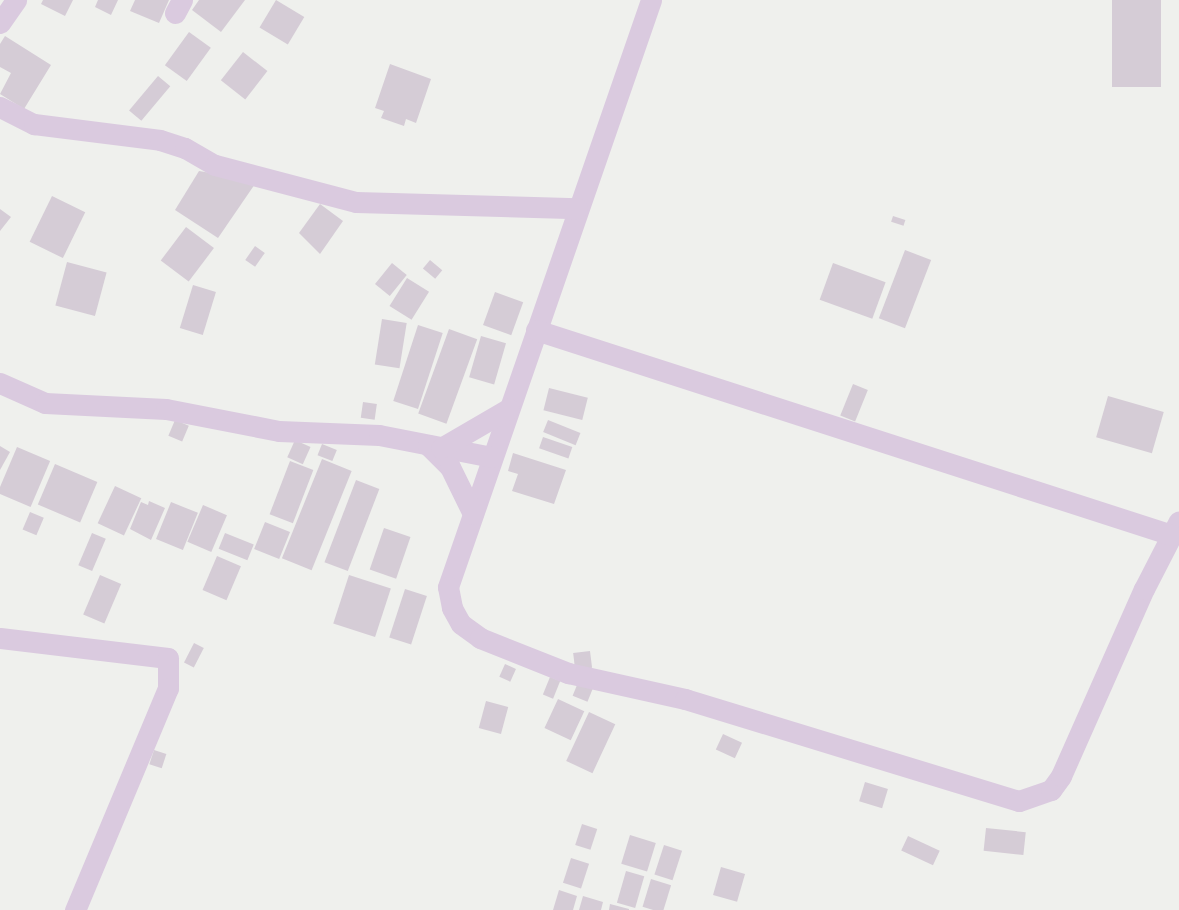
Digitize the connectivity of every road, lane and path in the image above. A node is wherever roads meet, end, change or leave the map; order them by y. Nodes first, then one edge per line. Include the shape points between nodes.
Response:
1 (16, 0) edge
2 (651, 0) edge
3 (0, 23) edge
4 (0, 107) edge
5 (577, 208) junction
6 (536, 330) junction
7 (0, 383) edge
8 (508, 410) junction
9 (434, 446) junction
10 (492, 457) junction
11 (473, 514) junction
12 (1175, 528) edge
13 (0, 638) edge
14 (75, 910) edge

1 - 3 street
2 - 5 street
4 - 5 street via 34,124 160,140 215,165 356,202
5 - 6 street
6 - 8 street
6 - 12 street
7 - 9 street via 45,403 166,409 279,431 379,435
8 - 9 street
8 - 10 street
9 - 10 street
9 - 11 street via 450,467
10 - 11 street
11 - 12 street via 448,587 452,608 461,624 480,638 568,673 685,699 1019,801 1051,790 1061,776
13 - 14 street via 168,658 168,688

